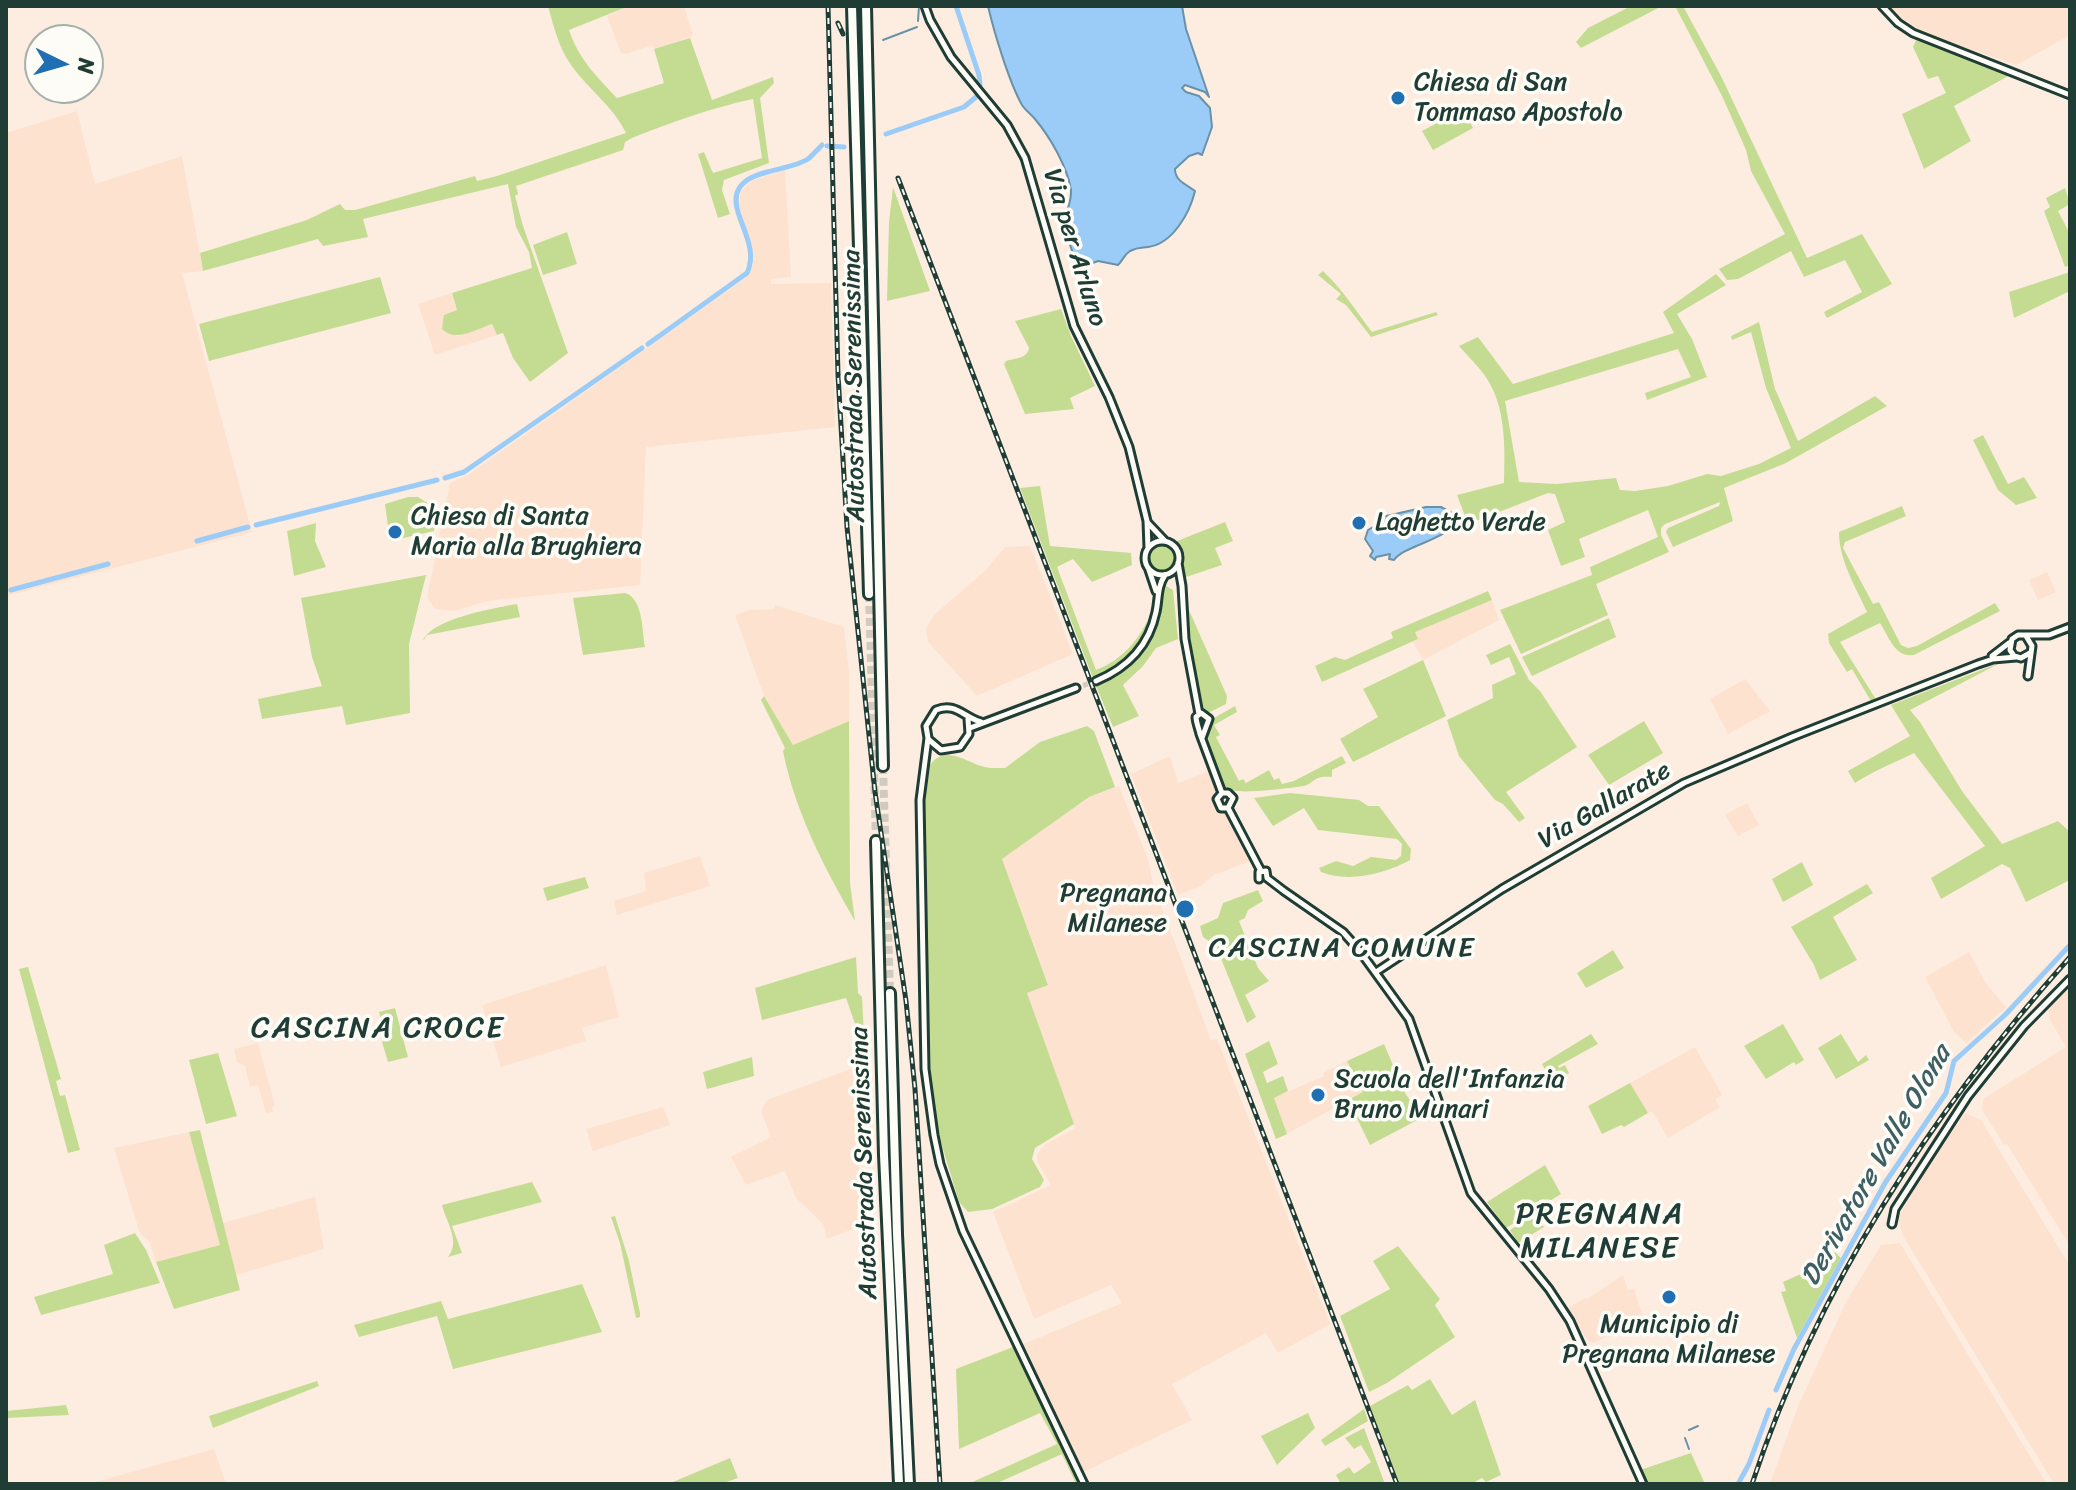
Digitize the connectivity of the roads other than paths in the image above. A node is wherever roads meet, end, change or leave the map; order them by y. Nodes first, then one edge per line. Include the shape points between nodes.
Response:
1 (852, 6) edge
2 (866, 6) edge
3 (925, 6) edge
4 (1882, 6) edge
5 (2070, 95) edge
6 (1147, 521) junction
7 (1166, 542) junction
8 (1148, 548) junction
9 (1178, 563) junction
10 (1149, 569) junction
11 (1166, 574) junction
12 (1182, 586) junction
13 (1157, 593) junction
14 (869, 594) tunnel mouth
15 (2070, 627) edge
16 (2049, 635) junction
17 (2025, 636) junction
18 (2010, 642) junction
19 (2031, 651) junction
20 (2016, 657) junction
21 (1978, 664) junction
22 (1096, 681) tunnel mouth
23 (1076, 688) tunnel mouth
24 (1202, 714) junction
25 (968, 719) junction
26 (981, 722) junction
27 (1201, 725) junction
28 (970, 728) junction
29 (928, 738) junction
30 (941, 750) junction
31 (926, 760) junction
32 (883, 766) tunnel mouth
33 (1222, 793) junction
34 (1228, 808) junction
35 (876, 841) tunnel mouth
36 (1376, 972) junction
37 (2070, 979) edge
38 (890, 993) tunnel mouth
39 (1892, 1224) dead end
40 (899, 1484) edge
41 (909, 1484) edge
42 (1084, 1484) edge
43 (1643, 1484) edge

1 - 14 highway, Autostrada Serenissima
2 - 32 highway, Autostrada Serenissima
3 - 6 street, Via per Arluno via 951,57 1007,125 1025,158 1065,302 1129,447
4 - 5 street via 1913,33
6 - 7 street, Via per Arluno
6 - 8 street, Via per Arluno
7 - 8 street
7 - 9 street, Via per Arluno via 1177,551
8 - 10 street, Via per Arluno
9 - 11 street
9 - 12 street, Via per Arluno
10 - 11 street
10 - 13 street, Via per Arluno
11 - 12 street
11 - 13 street
12 - 24 street, Via per Arluno via 1185,637
13 - 22 street via 1154,619 1141,648 1126,665
15 - 16 street
16 - 17 street
16 - 19 street
17 - 18 street
17 - 19 street
18 - 20 street
18 - 21 street
19 - 20 street
19 - 20 street via 2028,676
20 - 21 street
21 - 36 street, Via Gallarate via 1684,783 1502,889
23 - 26 street
24 - 27 street via 1196,719
24 - 27 street via 1209,719
25 - 26 street
25 - 28 street
25 - 29 street via 957,708 936,710 928,720
26 - 28 street
27 - 33 street
28 - 30 street via 960,747
29 - 30 street
29 - 31 street
30 - 31 street
31 - 42 street via 920,800 925,1069 937,1149 963,1231
33 - 34 street via 1233,798
33 - 34 street via 1218,804
34 - 36 street via 1267,878 1343,932
35 - 40 highway, Autostrada Serenissima
36 - 43 street via 1409,1019 1471,1194 1572,1325
37 - 39 street via 1968,1096 1903,1196
38 - 41 highway, Autostrada Serenissima

